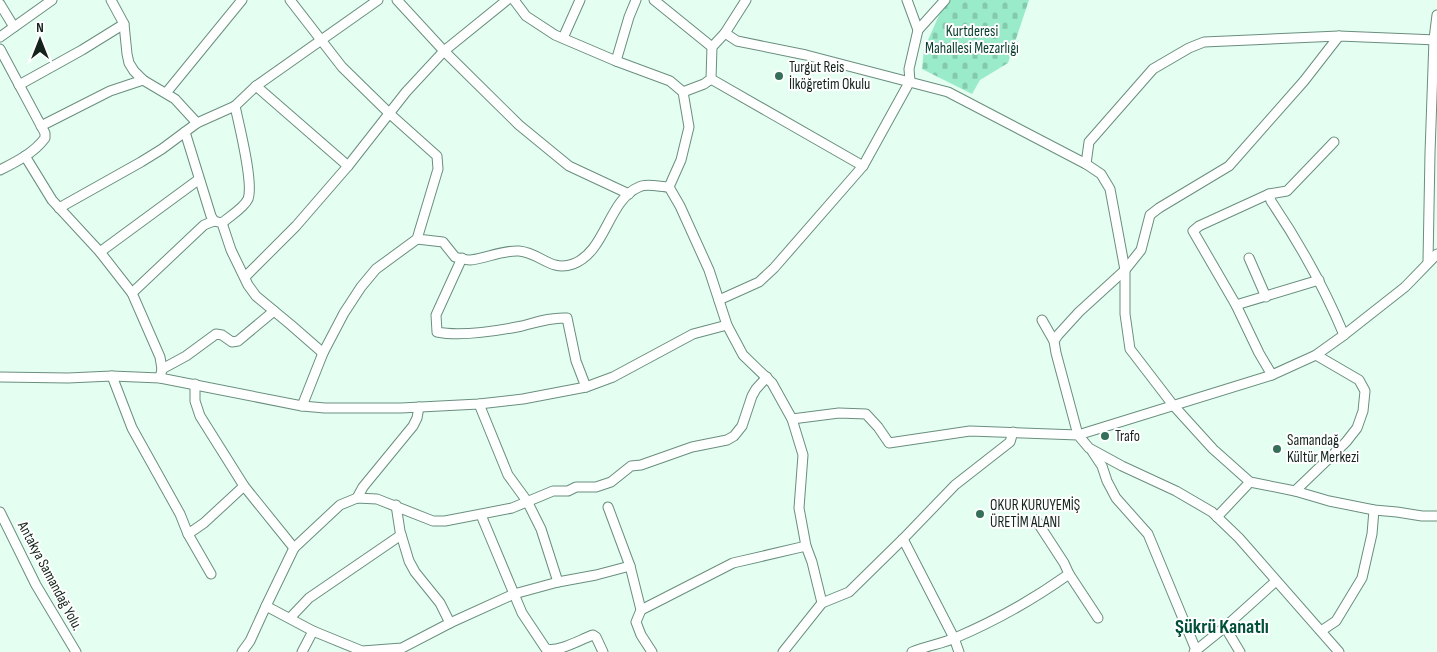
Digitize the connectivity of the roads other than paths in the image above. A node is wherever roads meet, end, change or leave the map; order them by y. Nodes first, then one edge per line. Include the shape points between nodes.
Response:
1 (52, 0) edge
2 (111, 0) edge
3 (242, 0) edge
4 (290, 0) edge
5 (378, 0) edge
6 (397, 0) edge
7 (508, 0) edge
8 (514, 0) edge
9 (580, 0) edge
10 (636, 0) edge
11 (654, 0) edge
12 (746, 0) edge
13 (907, 0) edge
14 (945, 0) edge
15 (0, 4) edge
16 (1437, 15) edge
17 (124, 24) junction
18 (14, 27) junction
19 (918, 30) junction
20 (725, 33) junction
21 (1339, 36) junction
22 (0, 37) edge
23 (563, 38) junction
24 (321, 39) junction
25 (1436, 40) edge
26 (712, 47) junction
27 (0, 50) edge
28 (444, 51) junction
29 (616, 61) junction
30 (711, 79) junction
31 (143, 80) junction
32 (910, 81) junction
33 (19, 85) junction
34 (256, 86) junction
35 (684, 92) junction
36 (166, 93) junction
37 (235, 106) junction
38 (390, 114) junction
39 (197, 123) junction
40 (40, 126) junction
41 (185, 132) junction
42 (1334, 142) dead end
43 (25, 156) junction
44 (1086, 164) junction
45 (348, 166) junction
46 (863, 166) junction
47 (0, 170) edge
48 (198, 180) junction
49 (669, 187) junction
50 (629, 194) junction
51 (1269, 194) junction
52 (59, 208) junction
53 (218, 222) junction
54 (417, 239) junction
55 (100, 252) junction
56 (1437, 254) edge
57 (462, 258) junction
58 (1249, 258) dead end
59 (1428, 262) junction
60 (1125, 270) junction
61 (245, 277) junction
62 (1319, 280) junction
63 (132, 293) junction
64 (1266, 297) junction
65 (719, 300) junction
66 (1236, 305) junction
67 (274, 311) junction
68 (1042, 320) dead end
69 (727, 325) junction
70 (1344, 336) junction
71 (1054, 341) junction
72 (322, 353) junction
73 (1316, 354) junction
74 (161, 373) junction
75 (1272, 374) junction
76 (112, 376) junction
77 (0, 377) edge
78 (768, 377) junction
79 (195, 384) junction
80 (586, 387) junction
81 (480, 404) junction
82 (1173, 405) junction
83 (302, 406) junction
84 (420, 407) junction
85 (792, 419) junction
86 (1013, 432) junction
87 (1078, 435) junction
88 (1089, 448) junction
89 (1250, 482) junction
90 (244, 486) junction
91 (1295, 491) junction
92 (357, 498) junction
93 (527, 501) junction
94 (396, 505) junction
95 (608, 507) dead end
96 (1374, 510) junction
97 (0, 512) edge
98 (481, 515) junction
99 (1437, 516) edge
100 (1217, 517) junction
101 (1036, 520) dead end
102 (188, 534) junction
103 (401, 535) junction
104 (903, 539) junction
105 (806, 546) junction
106 (294, 548) junction
107 (630, 566) junction
108 (211, 574) dead end
109 (1069, 574) junction
110 (1276, 581) junction
111 (558, 582) junction
112 (514, 594) junction
113 (822, 603) junction
114 (266, 606) junction
115 (641, 610) junction
116 (290, 618) junction
117 (1098, 618) dead end
118 (450, 623) junction
119 (1225, 627) junction
120 (1321, 630) junction
121 (313, 631) junction
122 (954, 638) junction
123 (404, 650) edge
124 (550, 651) edge
125 (786, 651) edge
126 (1195, 651) edge
127 (76, 652) edge
128 (242, 652) edge
129 (302, 652) edge
130 (603, 652) edge
131 (652, 652) edge
132 (912, 652) edge
133 (959, 652) edge
134 (1240, 652) edge
135 (1339, 652) edge

1 - 18 street
2 - 17 street
3 - 36 street
4 - 24 street
5 - 24 street
6 - 28 street
7 - 28 street
8 - 23 street via 526,16
9 - 23 street
10 - 29 street
11 - 26 street
12 - 20 street
13 - 19 street
14 - 19 street
15 - 18 street
16 - 25 street
17 - 31 street via 129,64
17 - 33 street
18 - 22 street
19 - 32 street via 909,69
20 - 26 street
20 - 32 street via 738,41
21 - 25 street
21 - 44 street via 1204,42 1189,48 1154,70 1089,142
21 - 60 street via 1229,166 1150,215 1141,250
23 - 29 street
24 - 34 street
24 - 38 street via 342,67
25 - 59 street
26 - 30 street
27 - 33 street
28 - 38 street
28 - 50 street via 519,125 569,166
29 - 35 street via 670,81
30 - 35 street
30 - 46 street
31 - 36 street
31 - 40 street via 116,88
32 - 44 street via 948,92
32 - 46 street
33 - 40 street
34 - 37 street
34 - 45 street
35 - 49 street via 689,127 681,160
36 - 39 street via 176,99
37 - 39 street
37 - 53 street via 247,161 248,198
38 - 45 street
38 - 54 street via 437,156 438,169
39 - 41 street
40 - 43 street via 45,138
41 - 48 street
41 - 52 street via 141,162
42 - 51 street via 1287,190
43 - 47 street
43 - 52 street
44 - 60 street via 1101,174 1110,189
45 - 61 street via 296,226
46 - 65 street via 759,282
48 - 53 street via 211,216
48 - 55 street
49 - 50 street via 640,186
49 - 65 street via 709,270
50 - 57 street via 587,256 572,264 555,266 537,255 519,251 470,260
51 - 62 street via 1270,201 1296,238
51 - 66 street via 1193,231
52 - 55 street
53 - 61 street
53 - 63 street via 204,225
54 - 57 street via 443,242 454,257
54 - 72 street via 376,269 361,287
55 - 63 street
56 - 59 street
57 - 80 street via 436,315 437,332 487,332 567,318
58 - 64 street
59 - 70 street via 1405,287
60 - 71 street via 1079,312
60 - 82 street via 1130,350
61 - 67 street via 256,296
62 - 64 street
62 - 70 street
63 - 74 street via 160,357
64 - 66 street
65 - 69 street
66 - 75 street
67 - 72 street
67 - 74 street via 236,342 216,334
68 - 71 street
69 - 78 street via 743,355
69 - 80 street via 693,334 613,377
70 - 73 street
71 - 87 street
72 - 83 street
73 - 75 street
73 - 91 street via 1359,380 1365,391 1362,412 1346,442
74 - 76 street
74 - 79 street
75 - 82 street
76 - 77 street
76 - 102 street via 132,428
78 - 85 street
78 - 93 street via 756,389 742,426 731,438 631,466 611,482 596,487 553,491
79 - 83 street
79 - 90 street via 195,401 200,416
80 - 81 street
81 - 84 street
81 - 93 street via 508,475
82 - 87 street
82 - 89 street via 1213,450
83 - 84 street
84 - 92 street via 413,426
85 - 86 street via 838,413 866,414 889,443 970,431
85 - 105 street via 803,455 799,508
86 - 87 street
86 - 104 street via 1010,442 955,485
87 - 88 street
88 - 100 street via 1176,491
88 - 126 street via 1102,466 1116,498 1148,534
89 - 91 street
89 - 100 street
90 - 102 street
90 - 106 street
91 - 96 street
92 - 94 street via 378,499
92 - 106 street via 340,505
93 - 98 street
93 - 111 street via 541,529
94 - 98 street via 432,521
94 - 103 street
95 - 107 street
96 - 99 street
96 - 120 street via 1362,578 1336,621
97 - 127 street, Antakya Samandağ Yolu. via 36,584
98 - 112 street
100 - 110 street
101 - 109 street
102 - 108 street
103 - 116 street via 309,598
103 - 118 street via 412,567 440,603
104 - 113 street via 849,592
104 - 122 street
105 - 113 street
105 - 115 street via 733,563
106 - 114 street
107 - 111 street
107 - 115 street
109 - 117 street
109 - 122 street via 1003,614
110 - 119 street
110 - 120 street
111 - 112 street
112 - 118 street
112 - 124 street via 525,619
113 - 125 street
114 - 116 street
114 - 128 street
115 - 131 street via 636,622
116 - 121 street
118 - 123 street
119 - 126 street
119 - 134 street
120 - 135 street
121 - 123 street via 362,651
121 - 129 street
122 - 132 street
122 - 133 street
124 - 130 street via 592,635

